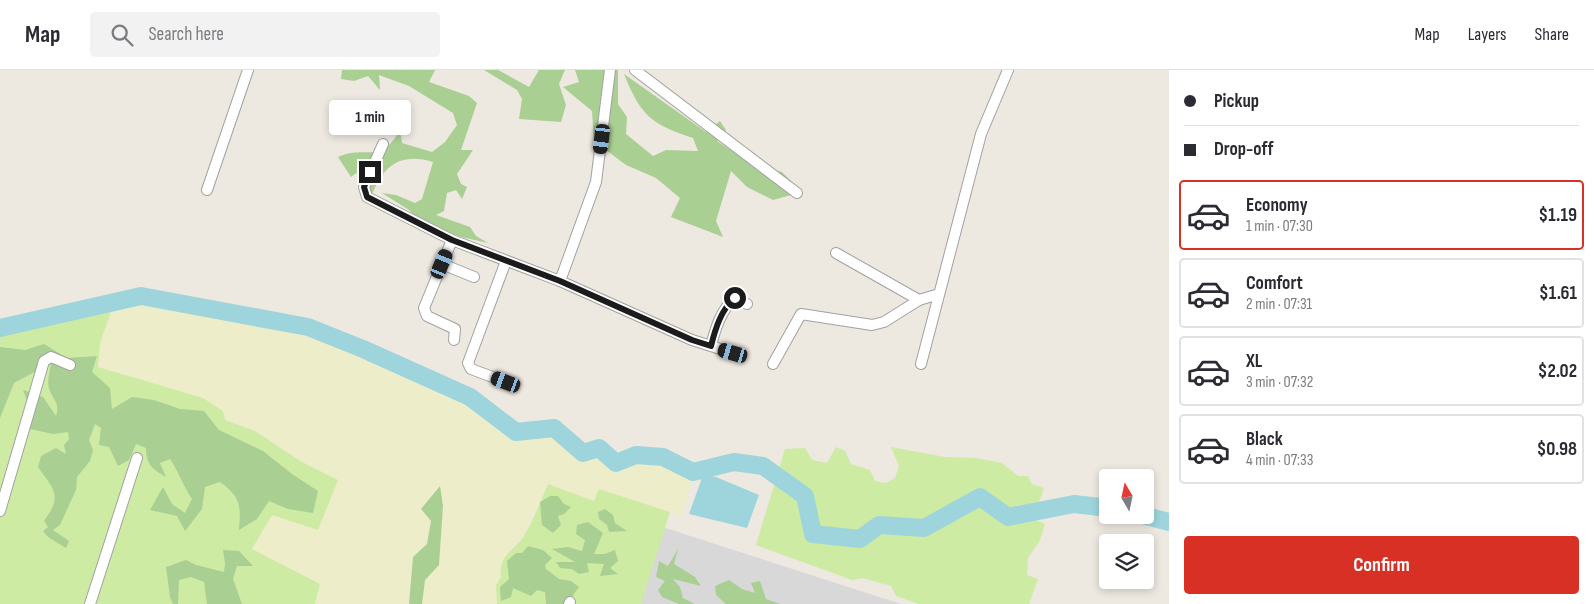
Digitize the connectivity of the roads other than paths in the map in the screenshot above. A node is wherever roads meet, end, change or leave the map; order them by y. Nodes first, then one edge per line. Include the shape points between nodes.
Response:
1 (248, 70) edge
2 (610, 70) edge
3 (635, 70) edge
4 (1008, 70) edge
5 (383, 144) dead end
6 (207, 190) dead end
7 (798, 193) dead end
8 (452, 240) junction
9 (836, 253) dead end
10 (506, 261) junction
11 (442, 264) junction
12 (474, 277) dead end
13 (560, 281) junction
14 (939, 294) junction
15 (919, 300) junction
16 (747, 304) dead end
17 (454, 340) dead end
18 (711, 346) junction
19 (733, 353) dead end
20 (773, 364) dead end
21 (921, 364) dead end
22 (70, 365) dead end
23 (506, 382) dead end
24 (137, 458) dead end
25 (0, 511) edge
26 (90, 604) edge

1 - 6 street
2 - 13 street via 596,182
3 - 7 street
4 - 14 street via 985,122
5 - 8 street via 364,193
8 - 10 street
8 - 11 street
9 - 15 street
10 - 13 street
10 - 23 street via 468,363 472,369
11 - 12 street
11 - 17 street via 424,308 427,316 455,328
13 - 18 street
14 - 15 street
14 - 21 street
15 - 20 street via 884,322 867,325 801,314
16 - 18 street via 735,298 728,303
18 - 19 street
22 - 25 street via 51,358 44,361
24 - 26 street

